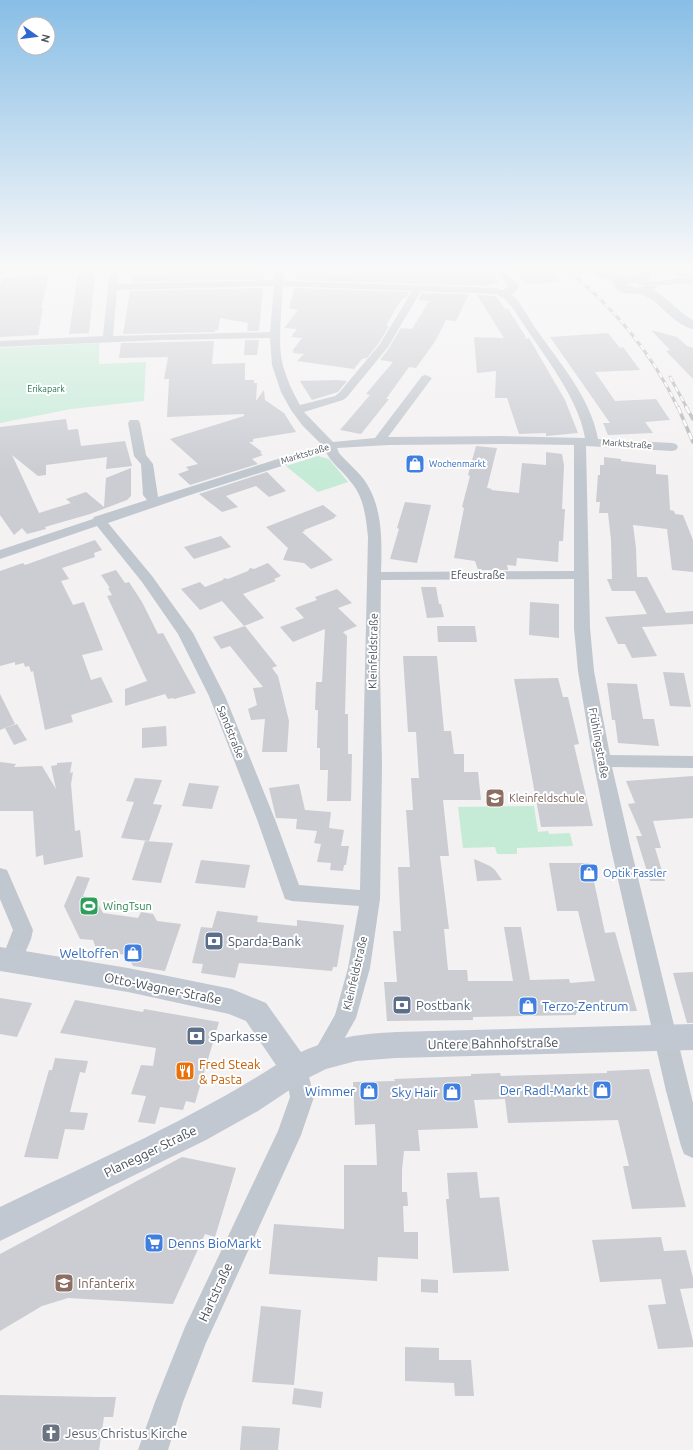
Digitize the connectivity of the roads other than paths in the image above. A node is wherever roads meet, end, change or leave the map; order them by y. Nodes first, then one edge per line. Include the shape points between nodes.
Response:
1 (108, 335) edge
2 (275, 335) joint
3 (390, 335) edge
4 (534, 335) edge
5 (108, 339) junction
6 (0, 344) edge
7 (426, 378) dead end
8 (297, 410) junction
9 (134, 423) dead end
10 (378, 442) junction
11 (586, 442) junction
12 (329, 446) junction
13 (672, 447) dead end
14 (155, 502) junction
15 (99, 520) junction
16 (0, 555) edge
17 (581, 575) junction
18 (375, 576) junction
19 (602, 761) junction
20 (693, 762) edge
21 (0, 876) edge
22 (370, 899) junction
23 (6, 960) edge
24 (680, 1037) edge
25 (309, 1063) junction
26 (693, 1146) edge
27 (0, 1223) edge
28 (153, 1450) edge

1 - 5 street
2 - 5 street
2 - 8 street, Kleinfeldstraße via 277,365
3 - 8 street via 344,395
4 - 11 street, Frühlingstraße via 583,411
5 - 6 street
7 - 10 street
8 - 12 street, Kleinfeldstraße
9 - 14 street via 140,456 147,464 150,495
10 - 11 street, Marktstraße
10 - 12 street, Marktstraße
11 - 13 street, Marktstraße
11 - 17 street, Frühlingstraße
12 - 14 street, Marktstraße
12 - 18 street, Kleinfeldstraße via 357,480 369,503 374,531
14 - 15 street, Marktstraße
15 - 16 street, Marktstraße
15 - 22 street, Sandstraße via 147,579 185,633 217,696 267,822 292,894
17 - 18 street, Efeustraße
17 - 19 street, Frühlingstraße via 583,651
18 - 22 street, Kleinfeldstraße
19 - 20 street
19 - 24 street, Frühlingstraße via 636,918
21 - 23 street via 23,930 22,939
22 - 25 street, Kleinfeldstraße via 359,968 345,1018
23 - 25 street, Otto-Wagner-Straße via 128,980 232,1002 256,1012
24 - 25 street, Untere Bahnhofstraße via 396,1045 356,1048
24 - 26 street, Frühlingstraße via 678,1091
25 - 27 street, Planegger Straße via 195,1129
25 - 28 street, Hartstraße via 302,1097 288,1135 195,1337

